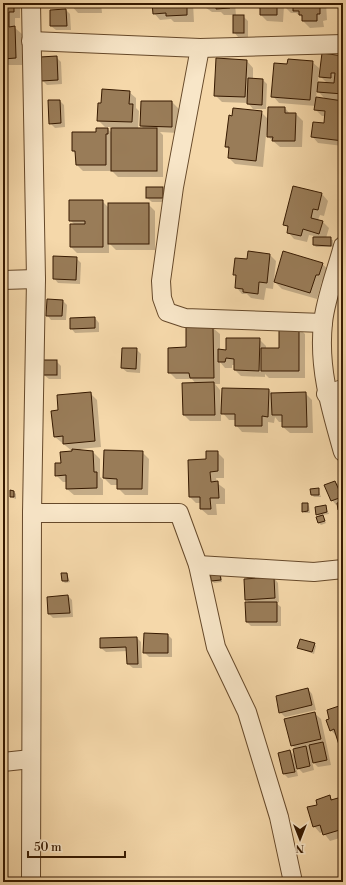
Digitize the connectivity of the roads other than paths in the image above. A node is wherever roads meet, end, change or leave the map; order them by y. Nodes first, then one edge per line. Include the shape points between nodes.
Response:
1 (31, 3) edge
2 (31, 41) junction
3 (343, 44) edge
4 (200, 48) junction
5 (343, 246) edge
6 (36, 279) junction
7 (3, 280) edge
8 (323, 323) junction
9 (335, 392) edge
10 (343, 452) edge
11 (32, 513) junction
12 (198, 565) junction
13 (343, 570) edge
14 (31, 759) junction
15 (3, 762) edge
16 (31, 882) edge
17 (293, 882) edge

1 - 2 street
2 - 4 street
2 - 6 street
3 - 4 street
4 - 8 street via 174,187 162,280 162,298 167,312 185,318
5 - 8 street
6 - 7 street
6 - 11 street
8 - 9 street via 323,368
9 - 10 street
11 - 12 street via 179,513
11 - 14 street
12 - 13 street via 314,572
12 - 17 street via 216,647 247,712 279,817
14 - 15 street
14 - 16 street

